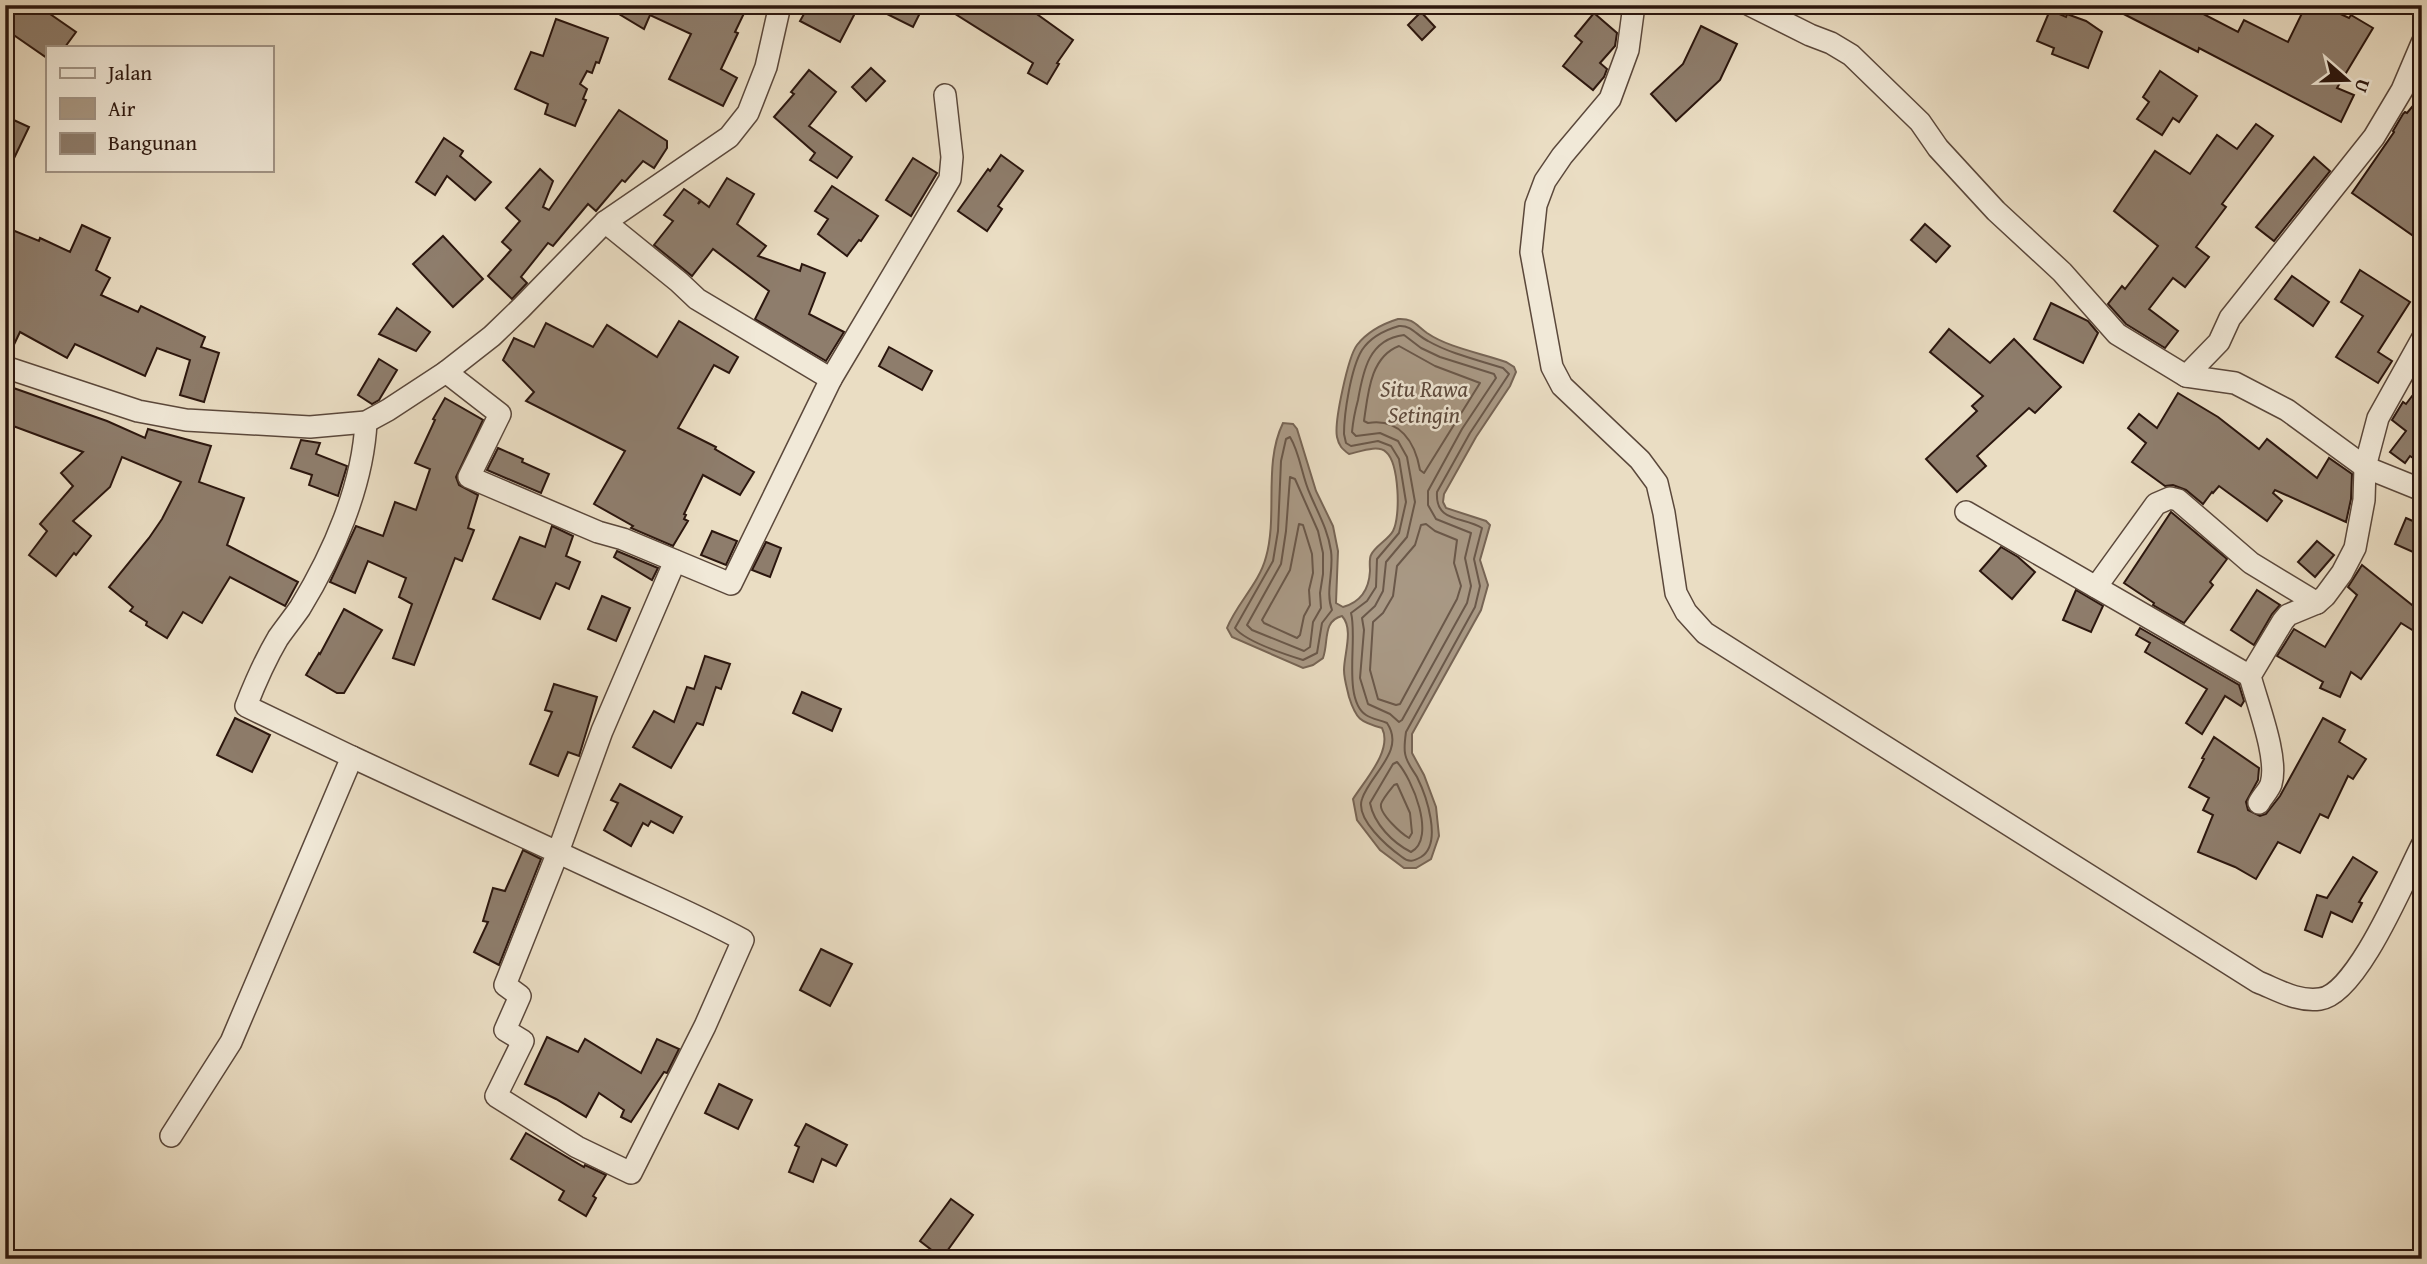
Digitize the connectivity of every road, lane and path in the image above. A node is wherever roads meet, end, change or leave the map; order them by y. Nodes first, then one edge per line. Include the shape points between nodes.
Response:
1 (780, 5) edge
2 (1634, 5) edge
3 (1750, 5) edge
4 (2422, 43) edge
5 (945, 95) dead end
6 (605, 222) junction
7 (2422, 339) edge
8 (5, 367) edge
9 (446, 372) junction
10 (2186, 376) junction
11 (831, 379) junction
12 (366, 422) junction
13 (2365, 467) junction
14 (2422, 490) edge
15 (1966, 512) dead end
16 (675, 561) junction
17 (2096, 587) junction
18 (2317, 603) junction
19 (2250, 676) junction
20 (352, 757) junction
21 (2259, 803) dead end
22 (2422, 845) edge
23 (558, 852) junction
24 (171, 1136) dead end

1 - 6 street via 766,67 748,113 729,138
2 - 22 street via 1628,50 1610,99 1545,181 1536,205 1531,251 1552,367 1562,386 1640,460 1657,483 1676,593 1705,633 2258,982 2298,999 2322,999 2339,991 2365,957
3 - 10 street via 1851,55 1920,122 1996,211 2062,272 2117,334
4 - 10 street via 2402,90 2374,137 2230,318 2219,342
5 - 11 street via 950,178
6 - 9 street via 521,308
6 - 11 street via 696,299
7 - 13 street via 2378,418
8 - 12 street via 138,411 186,420 310,427
9 - 12 street
9 - 16 street via 500,414 469,477
10 - 13 street via 2235,383 2287,410
11 - 16 street via 734,582
12 - 20 street via 359,468 328,556 263,666 246,706
13 - 14 street
13 - 18 street via 2355,548 2342,573
15 - 17 street
16 - 23 street via 602,731
17 - 18 street via 2156,504 2170,498 2250,563
17 - 19 street
18 - 19 street via 2288,615
19 - 21 street via 2272,764 2271,784
20 - 23 street
20 - 24 street via 231,1042
23 - 23 street via 505,985 520,996 505,1030 523,1041 496,1096 577,1147 631,1173 743,940

